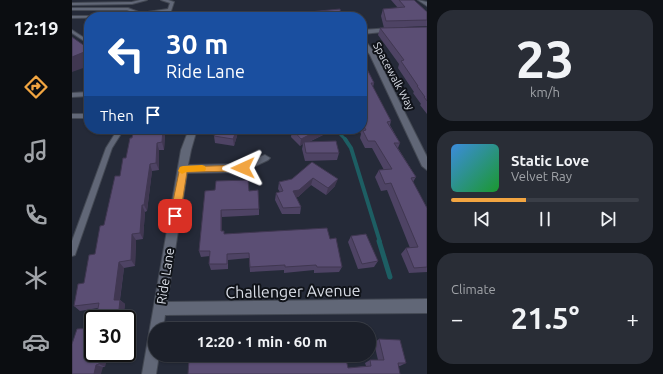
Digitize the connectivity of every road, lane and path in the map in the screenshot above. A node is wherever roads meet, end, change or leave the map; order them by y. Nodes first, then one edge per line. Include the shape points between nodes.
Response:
1 (145, 0) edge
2 (163, 0) edge
3 (421, 0) edge
4 (72, 4) edge
5 (427, 4) edge
6 (72, 10) edge
7 (169, 10) joint
8 (137, 12) edge
9 (159, 12) edge
10 (72, 17) edge
11 (84, 17) edge
12 (398, 30) edge
13 (72, 31) edge
14 (367, 32) edge
15 (84, 39) edge
16 (367, 47) edge
17 (84, 94) edge
18 (72, 95) edge
19 (72, 116) edge
20 (84, 116) edge
21 (118, 134) edge
22 (191, 134) edge
23 (265, 158) dead end
24 (427, 166) edge
25 (183, 169) junction
26 (72, 252) edge
27 (427, 306) edge
28 (159, 309) junction
29 (157, 322) edge
30 (151, 362) edge
31 (149, 374) edge

1 - 4 lane via 132,4
2 - 7 lane via 172,2
3 - 5 street
6 - 8 lane via 128,9
7 - 9 lane
10 - 11 lane
12 - 14 street
13 - 15 lane
16 - 24 street, Spacewalk Way
17 - 18 lane
19 - 20 lane
21 - 26 lane via 109,148
22 - 25 street, Ride Lane
23 - 25 street via 243,168
25 - 28 street, Ride Lane
27 - 28 street, Challenger Avenue
28 - 29 street, Ride Lane
30 - 31 street

